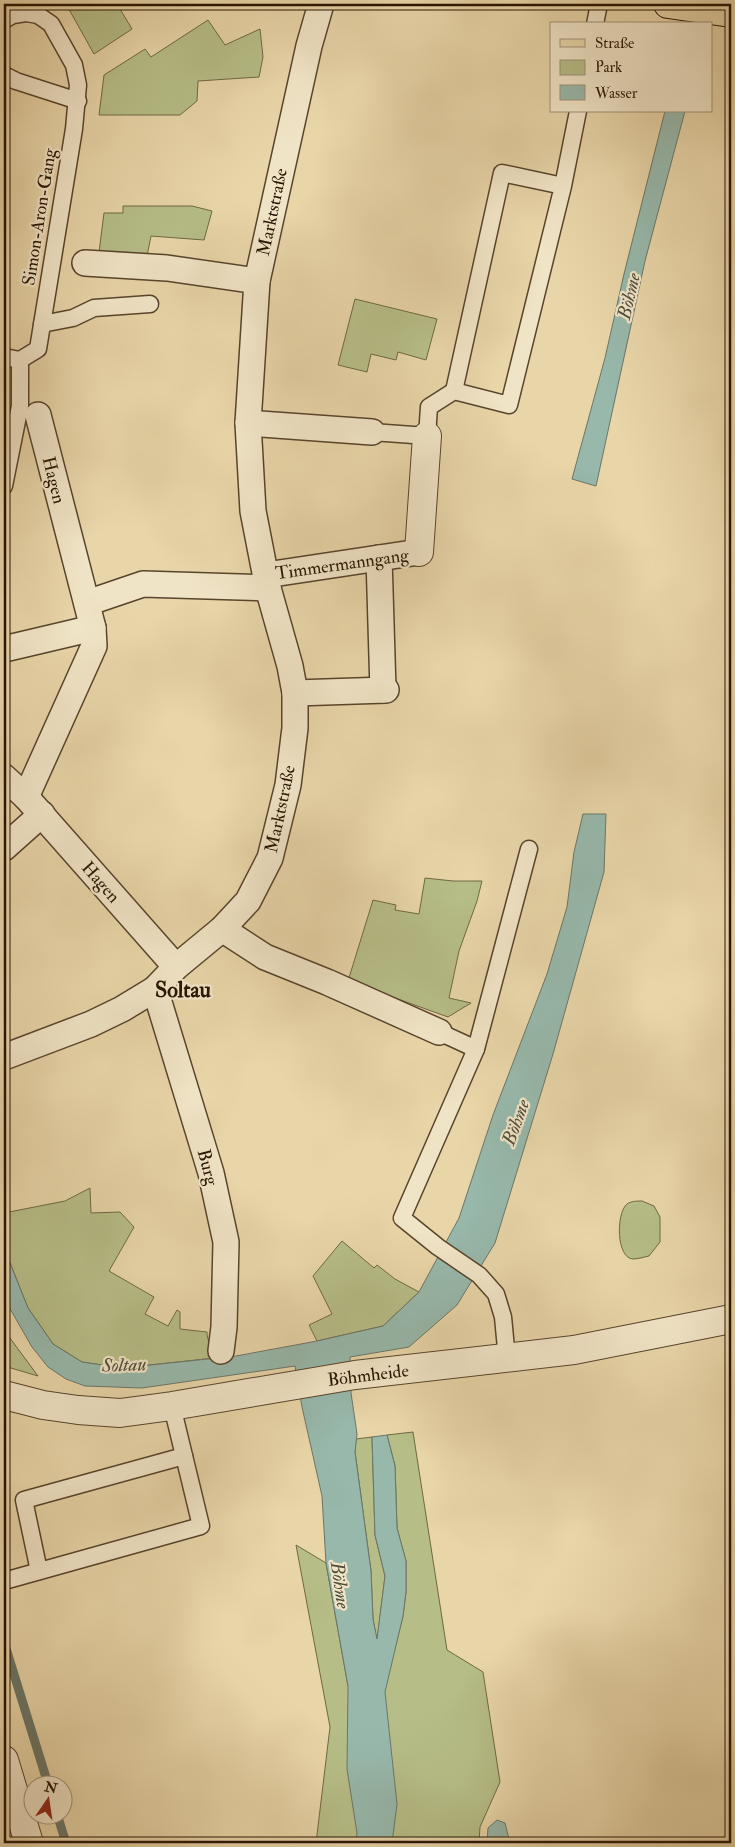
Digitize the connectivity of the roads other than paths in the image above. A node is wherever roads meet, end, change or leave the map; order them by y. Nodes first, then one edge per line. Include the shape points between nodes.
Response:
1 (321, 4) edge
2 (599, 4) edge
3 (668, 4) edge
4 (39, 10) edge
5 (731, 13) edge
6 (4, 20) edge
7 (595, 22) edge
8 (4, 75) edge
9 (78, 101) junction
10 (578, 112) edge
11 (563, 186) junction
12 (85, 263) dead end
13 (257, 281) junction
14 (150, 304) dead end
15 (42, 324) junction
16 (12, 358) edge
17 (454, 392) junction
18 (38, 415) dead end
19 (248, 423) junction
20 (372, 432) joint
21 (427, 436) junction
22 (4, 486) edge
23 (419, 552) joint
24 (379, 558) junction
25 (267, 582) junction
26 (87, 602) junction
27 (93, 628) junction
28 (4, 649) edge
29 (295, 693) junction
30 (4, 777) edge
31 (34, 806) junction
32 (4, 848) edge
33 (529, 849) dead end
34 (222, 929) junction
35 (176, 967) junction
36 (155, 989) junction
37 (439, 1032) joint
38 (476, 1049) junction
39 (4, 1057) edge
40 (731, 1319) edge
41 (221, 1351) dead end
42 (507, 1359) junction
43 (4, 1395) edge
44 (172, 1406) junction
45 (184, 1456) junction
46 (39, 1571) junction
47 (4, 1581) edge
48 (4, 1760) edge
49 (29, 1843) edge

1 - 13 street, Marktstraße
2 - 7 lane
3 - 5 main road
4 - 6 lane, Simon-Aron-Gang
4 - 9 lane, Simon-Aron-Gang via 51,24 74,65
8 - 9 lane
9 - 15 lane, Simon-Aron-Gang
10 - 11 lane
11 - 17 lane via 509,405
11 - 17 lane via 502,173
12 - 13 street via 167,268
13 - 19 street, Marktstraße
14 - 15 lane via 94,308 73,318
15 - 16 lane, Simon-Aron-Gang via 38,349
16 - 22 lane via 20,406
17 - 21 lane via 429,407
18 - 26 street, Hagen
19 - 20 street
19 - 25 street, Marktstraße via 253,510
20 - 21 lane
21 - 23 street
23 - 24 street, Timmermanngang
24 - 25 street, Timmermanngang
24 - 29 street via 384,690
25 - 26 street via 143,584
25 - 29 street, Marktstraße
26 - 27 street, Hagen
27 - 28 street
27 - 31 street, Hagen via 94,646
29 - 34 street, Marktstraße via 295,728 288,785 270,858 248,901
30 - 31 street, Hagen
31 - 32 street
31 - 35 street, Hagen
33 - 38 lane
34 - 35 street, Marktstraße
34 - 37 street via 265,957
35 - 36 street, Marktstraße
36 - 39 street, Marktstraße via 92,1024
36 - 41 street, Burg via 211,1173 226,1242
37 - 38 lane
38 - 42 lane via 402,1218 479,1275 496,1294 503,1317
40 - 42 street, Böhmheide via 574,1350
42 - 44 street, Böhmheide via 355,1375
43 - 44 street, Böhmheide via 43,1405 120,1413
44 - 45 lane
45 - 46 lane via 24,1500
45 - 46 lane via 200,1526
46 - 47 lane
48 - 49 street

